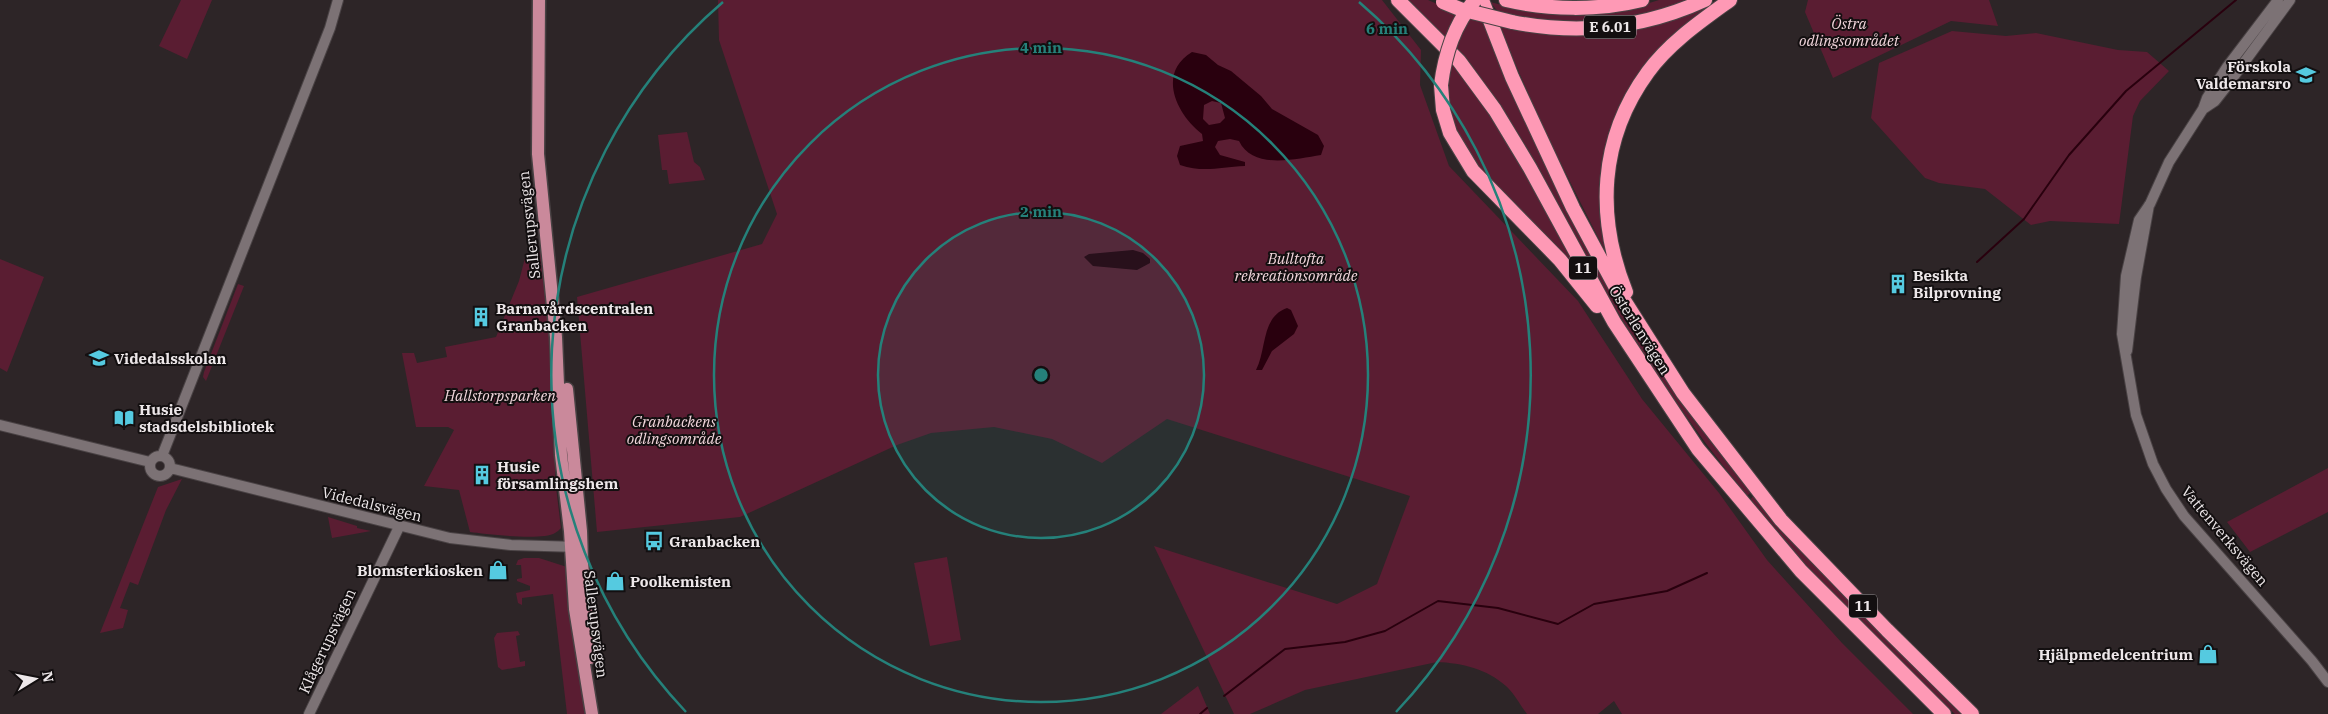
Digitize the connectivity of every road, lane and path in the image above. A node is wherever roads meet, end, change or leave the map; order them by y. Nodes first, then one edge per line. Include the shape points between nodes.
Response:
1 (338, 0) edge
2 (539, 0) edge
3 (547, 0) edge
4 (1398, 0) edge
5 (1475, 0) edge
6 (1482, 0) edge
7 (1642, 0) edge
8 (1705, 0) edge
9 (1730, 0) edge
10 (2278, 0) edge
11 (2290, 0) edge
12 (1441, 1) edge
13 (1509, 1) edge
14 (2203, 110) junction
15 (1648, 340) junction
16 (0, 425) edge
17 (1698, 449) junction
18 (162, 456) junction
19 (150, 462) junction
20 (170, 468) junction
21 (399, 527) junction
22 (576, 547) junction
23 (2312, 661) junction
24 (2328, 674) edge
25 (2328, 682) edge
26 (310, 714) edge
27 (592, 714) edge
28 (596, 714) edge
29 (1944, 714) edge
30 (1972, 714) edge

1 - 18 street via 330,28
2 - 22 main road, Sallerupsvägen via 538,154 556,337 561,455
3 - 22 main road, Sallerupsvägen via 544,38 549,194 581,531
4 - 17 highway, Österlenvägen / 11 via 1442,42 1495,110 1614,322
5 - 17 highway, bridge via 1457,25 1444,64 1441,85 1443,110 1450,133 1473,171 1576,279
6 - 15 highway, Österlenvägen / 11 via 1512,77 1573,208
7 - 13 highway, E 6.01 via 1565,8
8 - 12 highway, E 6.01, bridge via 1658,17 1604,28 1558,28 1512,22
9 - 15 highway via 1706,16 1648,72 1624,112 1614,138 1605,189 1610,239 1622,282
10 - 14 street, Vattenverksvägen via 2227,67
11 - 14 street, Vattenverksvägen via 2215,101
14 - 23 street, Vattenverksvägen via 2169,162 2139,220 2126,276 2122,334 2133,398 2143,438 2166,489 2184,516
15 - 30 highway, Österlenvägen / 11 via 1689,401 1760,494 1820,563
16 - 19 street
17 - 29 highway, Österlenvägen / 11 via 1801,571
18 - 19 street
18 - 20 street
19 - 20 street via 154,475 163,476
20 - 21 street, Videdalsvägen
21 - 22 street, Videdalsvägen via 468,542
21 - 26 street, Klågerupsvägen
22 - 27 main road, Sallerupsvägen via 577,624
22 - 28 main road, Sallerupsvägen
23 - 24 street, Vattenverksvägen
23 - 25 street, Vattenverksvägen

